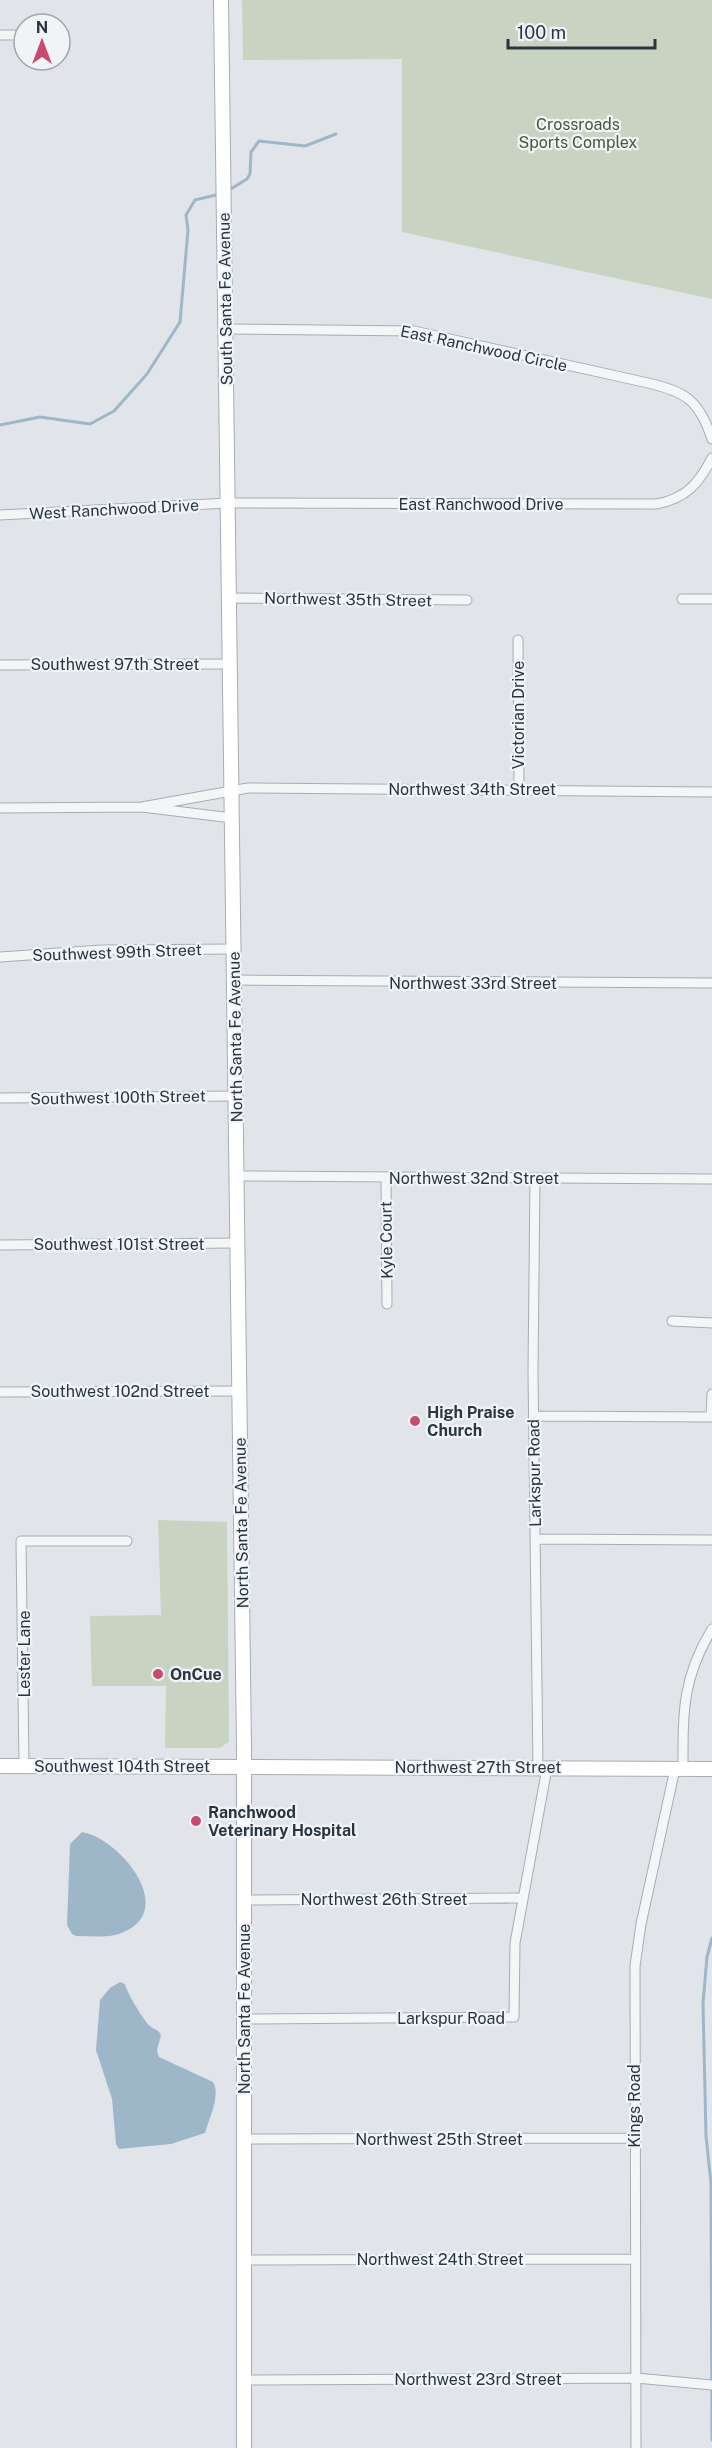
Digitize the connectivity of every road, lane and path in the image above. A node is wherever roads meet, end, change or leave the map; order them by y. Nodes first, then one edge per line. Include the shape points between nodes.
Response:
1 (221, 0) edge
2 (226, 329) junction
3 (712, 439) edge
4 (712, 458) edge
5 (228, 503) junction
6 (0, 515) edge
7 (229, 598) junction
8 (682, 598) dead end
9 (712, 599) edge
10 (467, 600) dead end
11 (518, 640) dead end
12 (230, 664) junction
13 (0, 665) edge
14 (519, 790) junction
15 (232, 791) junction
16 (712, 792) edge
17 (142, 807) junction
18 (0, 808) edge
19 (232, 818) junction
20 (234, 949) junction
21 (0, 957) edge
22 (234, 980) junction
23 (712, 983) edge
24 (236, 1096) junction
25 (0, 1098) edge
26 (237, 1176) junction
27 (386, 1177) junction
28 (535, 1178) junction
29 (712, 1179) edge
30 (238, 1243) junction
31 (0, 1245) edge
32 (387, 1304) dead end
33 (672, 1321) dead end
34 (712, 1323) edge
35 (239, 1391) junction
36 (0, 1392) edge
37 (712, 1394) edge
38 (534, 1416) junction
39 (712, 1417) edge
40 (535, 1539) junction
41 (712, 1540) edge
42 (127, 1541) dead end
43 (712, 1629) edge
44 (244, 1765) junction
45 (0, 1766) edge
46 (24, 1766) junction
47 (542, 1768) junction
48 (679, 1769) junction
49 (712, 1769) edge
50 (523, 1898) junction
51 (244, 1900) junction
52 (243, 2019) junction
53 (634, 2138) junction
54 (243, 2139) junction
55 (636, 2259) junction
56 (244, 2260) junction
57 (636, 2378) junction
58 (244, 2380) junction
59 (712, 2385) edge
60 (244, 2448) edge
61 (636, 2448) edge

1 - 2 main road, South Santa Fe Avenue
2 - 3 street, East Ranchwood Circle via 406,330 671,388 700,410
2 - 5 main road, South Santa Fe Avenue
4 - 5 street, East Ranchwood Drive via 688,493 656,504
5 - 6 street, West Ranchwood Drive
5 - 7 main road, South Santa Fe Avenue
7 - 10 street, Northwest 35th Street
7 - 12 main road, North Santa Fe Avenue
8 - 9 street
11 - 14 street, Victorian Drive
12 - 13 street, Southwest 97th Street
12 - 15 main road, North Santa Fe Avenue
14 - 15 street, Northwest 34th Street
14 - 16 street, Northwest 34th Street
15 - 17 street, Northwest 34th Street
15 - 19 main road, North Santa Fe Avenue
17 - 18 street
17 - 19 street
19 - 20 main road, North Santa Fe Avenue
20 - 21 street, Southwest 99th Street via 102,950
20 - 22 main road, North Santa Fe Avenue
22 - 23 street, Northwest 33rd Street
22 - 24 main road, North Santa Fe Avenue
24 - 25 street, Southwest 100th Street
24 - 26 main road, North Santa Fe Avenue
26 - 27 street, Northwest 32nd Street
26 - 30 main road, North Santa Fe Avenue
27 - 28 street, Northwest 32nd Street
27 - 32 street, Kyle Court
28 - 29 street, Northwest 32nd Street
28 - 38 street, Larkspur Road
30 - 31 street, Southwest 101st Street
30 - 35 main road, North Santa Fe Avenue
33 - 34 street
35 - 36 street, Southwest 102nd Street
35 - 44 main road, North Santa Fe Avenue
37 - 39 street
38 - 39 street
38 - 40 street, Larkspur Road
40 - 41 street
40 - 47 street, Larkspur Road
42 - 46 street, Lester Lane via 21,1541
43 - 48 street, Kings Road via 694,1660 688,1680
44 - 46 main road, Southwest 104th Street
44 - 47 main road, Northwest 27th Street
44 - 51 main road, North Santa Fe Avenue
45 - 46 main road, Southwest 104th Street
47 - 48 main road, Northwest 27th Street
47 - 50 street, Larkspur Road
48 - 49 main road, Northwest 27th Street
48 - 53 street, Kings Road via 636,1951
50 - 51 street, Northwest 26th Street
50 - 52 street, Larkspur Road via 515,1943 514,2017
51 - 52 main road, North Santa Fe Avenue
52 - 54 main road, North Santa Fe Avenue
53 - 54 street, Northwest 25th Street
53 - 55 street, Kings Road
54 - 56 main road, North Santa Fe Avenue
55 - 56 street, Northwest 24th Street
55 - 57 street, Kings Road
56 - 58 main road, North Santa Fe Avenue
57 - 58 street, Northwest 23rd Street
57 - 59 street, Northwest 23rd Street
57 - 61 street, Kings Road
58 - 60 main road, North Santa Fe Avenue

